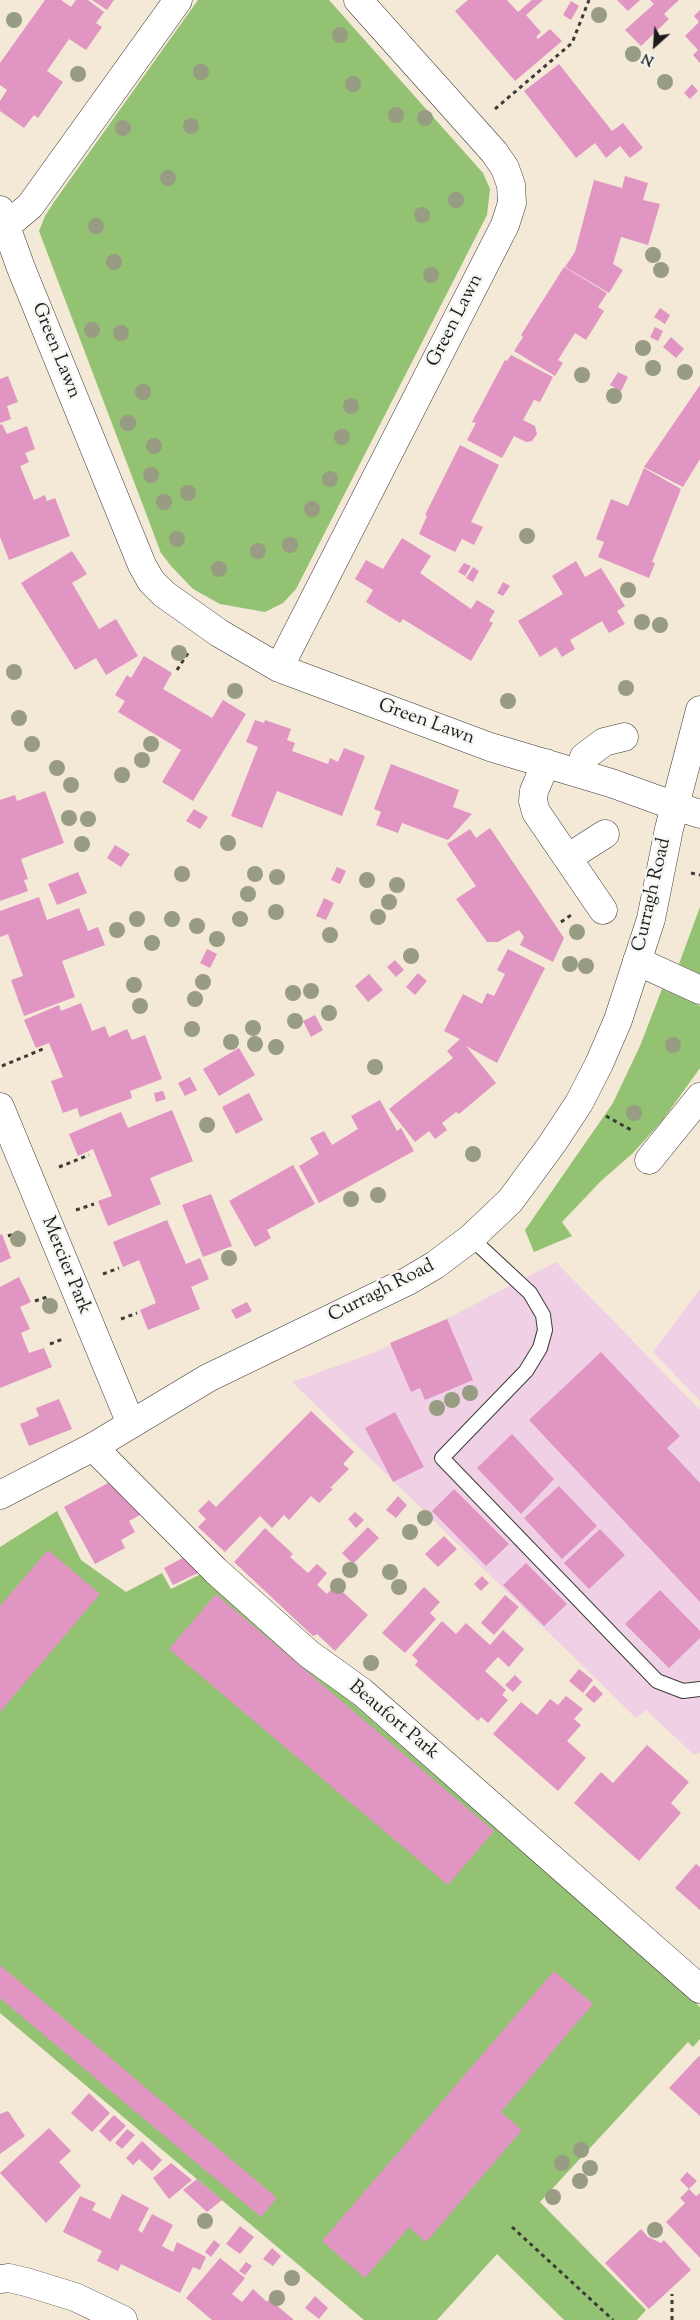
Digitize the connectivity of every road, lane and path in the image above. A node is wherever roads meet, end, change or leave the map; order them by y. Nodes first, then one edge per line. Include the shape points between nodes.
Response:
1 (178, 0) edge
2 (358, 0) edge
3 (589, 0) edge
4 (474, 127) junction
5 (3, 218) edge
6 (191, 647) dead end
7 (279, 668) junction
8 (177, 670) dead end
9 (700, 710) edge
10 (624, 737) dead end
11 (546, 763) junction
12 (579, 774) junction
13 (681, 816) edge
14 (605, 834) dead end
15 (569, 857) junction
16 (603, 910) dead end
17 (637, 960) junction
18 (700, 990) edge
19 (43, 1049) dead end
20 (2, 1066) dead end
21 (700, 1097) edge
22 (0, 1108) edge
23 (88, 1155) dead end
24 (649, 1160) dead end
25 (54, 1168) dead end
26 (94, 1204) dead end
27 (71, 1212) dead end
28 (472, 1238) junction
29 (131, 1424) junction
30 (92, 1447) junction
31 (0, 1495) edge
32 (700, 1689) edge
33 (700, 1989) edge
34 (512, 2228) dead end
35 (0, 2279) edge
36 (672, 2294) dead end
37 (124, 2320) edge
38 (613, 2320) edge
39 (672, 2320) edge

1 - 5 street, Green Lawn via 30,206
2 - 4 street, Green Lawn
3 - 4 path via 572,43
4 - 7 street, Green Lawn via 505,168 511,184 512,203 508,221
5 - 7 street, Green Lawn via 151,581 219,634
6 - 8 path
7 - 11 street, Green Lawn via 490,746
9 - 13 street, Curragh Road
10 - 12 street via 604,742 584,757
11 - 12 street, Green Lawn
11 - 15 street via 533,801 536,812
12 - 13 street, Green Lawn
13 - 17 street, Curragh Road
14 - 15 street
15 - 16 street
17 - 18 street, Curragh Road
17 - 28 street, Curragh Road via 618,1020 579,1103 510,1201
19 - 20 path
21 - 24 street
22 - 29 street, Mercier Park
23 - 25 path
26 - 27 path
28 - 29 street, Curragh Road via 408,1280 208,1378
28 - 32 lane via 530,1293 543,1315 545,1330 540,1348 526,1371 442,1458 657,1681 683,1691
29 - 30 street, Curragh Road
30 - 31 street, Curragh Road
30 - 33 street, Beaufort Park via 216,1571 309,1654 362,1692
34 - 38 path
35 - 37 street via 26,2282 76,2297
36 - 39 path

